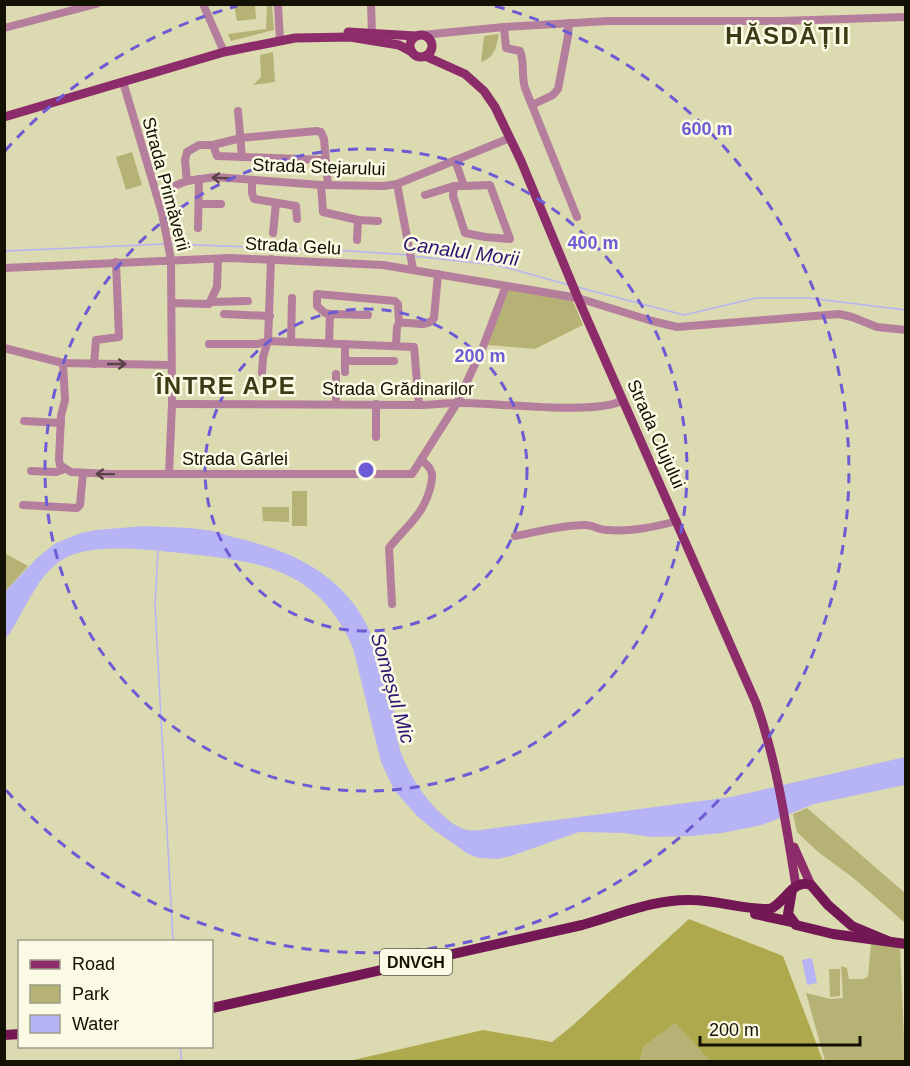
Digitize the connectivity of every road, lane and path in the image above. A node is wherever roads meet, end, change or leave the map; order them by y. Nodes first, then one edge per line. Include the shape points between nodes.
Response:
1 (96, 4) edge
2 (203, 4) edge
3 (278, 4) edge
4 (371, 4) edge
5 (906, 17) edge
6 (568, 23) junction
7 (504, 27) junction
8 (4, 28) edge
9 (441, 33) junction
10 (372, 34) junction
11 (358, 36) junction
12 (419, 36) junction
13 (279, 38) junction
14 (384, 43) junction
15 (431, 45) junction
16 (224, 52) junction
17 (412, 52) junction
18 (424, 56) junction
19 (453, 67) junction
20 (123, 82) junction
21 (532, 105) junction
22 (238, 111) dead end
23 (4, 117) edge
24 (241, 138) junction
25 (510, 138) junction
26 (213, 145) junction
27 (242, 157) junction
28 (325, 160) junction
29 (455, 160) junction
30 (199, 179) junction
31 (187, 181) junction
32 (252, 181) junction
33 (397, 184) junction
34 (325, 185) junction
35 (453, 186) junction
36 (465, 186) junction
37 (156, 193) junction
38 (425, 195) dead end
39 (276, 202) junction
40 (199, 204) junction
41 (221, 204) dead end
42 (577, 217) dead end
43 (297, 219) dead end
44 (358, 220) junction
45 (378, 221) dead end
46 (198, 228) dead end
47 (273, 233) dead end
48 (357, 240) dead end
49 (218, 259) junction
50 (271, 259) junction
51 (171, 260) junction
52 (116, 262) junction
53 (4, 268) edge
54 (413, 269) junction
55 (438, 274) junction
56 (506, 286) junction
57 (577, 295) junction
58 (292, 298) dead end
59 (248, 301) dead end
60 (172, 303) junction
61 (210, 303) junction
62 (224, 314) dead end
63 (330, 314) junction
64 (368, 315) dead end
65 (270, 316) junction
66 (399, 323) junction
67 (906, 330) edge
68 (268, 341) junction
69 (291, 342) junction
70 (329, 343) junction
71 (209, 344) dead end
72 (345, 344) junction
73 (396, 345) junction
74 (4, 348) edge
75 (345, 361) junction
76 (394, 361) dead end
77 (63, 363) junction
78 (94, 364) junction
79 (171, 365) junction
80 (262, 373) dead end
81 (623, 400) junction
82 (457, 403) junction
83 (172, 404) junction
84 (336, 404) junction
85 (376, 404) junction
86 (419, 405) junction
87 (24, 421) dead end
88 (61, 423) junction
89 (376, 437) dead end
90 (421, 460) junction
91 (63, 467) junction
92 (31, 471) dead end
93 (83, 473) junction
94 (169, 474) junction
95 (23, 505) dead end
96 (677, 521) junction
97 (515, 536) dead end
98 (392, 604) dead end
99 (789, 834) junction
100 (811, 885) junction
101 (794, 888) junction
102 (621, 914) junction
103 (844, 920) junction
104 (792, 922) junction
105 (833, 934) junction
106 (888, 941) junction
107 (906, 944) edge
108 (213, 1008) edge

1 - 8 street
2 - 16 street
3 - 13 street
4 - 10 street
5 - 6 street
6 - 7 street
6 - 21 street via 558,89
7 - 9 street
7 - 21 street via 506,48 520,51 523,58 522,78
9 - 12 street
9 - 15 street
10 - 11 main road
10 - 12 main road
10 - 14 street
11 - 13 main road via 330,31
11 - 14 main road, Strada Clujului
12 - 15 main road, Strada Clujului via 427,37
12 - 17 main road via 410,43
13 - 16 main road via 253,41
14 - 17 main road, Strada Clujului
15 - 18 main road
15 - 19 main road, Strada Clujului
16 - 20 main road
17 - 18 main road, Strada Clujului
18 - 19 main road, Strada Clujului
19 - 25 main road, Strada Clujului via 484,91
20 - 23 main road
20 - 37 street, Strada Primăverii
21 - 42 street
22 - 24 street
24 - 26 street
24 - 27 street
24 - 28 street via 321,132
25 - 29 street, Strada Stejarului
25 - 57 main road, Strada Clujului
26 - 27 street via 216,156
26 - 31 street via 199,145 187,152
27 - 28 street
28 - 34 street
29 - 33 street, Strada Stejarului
29 - 36 street
30 - 31 street, Strada Stejarului
32 -> 30 street, Strada Stejarului
30 - 40 street
31 - 37 street, Strada Stejarului
32 - 34 street, Strada Stejarului
32 - 39 street via 254,199
33 - 34 street, Strada Stejarului
33 - 54 street
34 - 44 street via 322,212
35 - 36 street
35 - 36 street via 465,233 510,239 490,184
35 - 38 street
37 - 51 street, Strada Primăverii
39 - 43 street via 296,206
39 - 47 street
40 - 41 street
40 - 46 street
44 - 45 street
44 - 48 street
49 - 50 street, Strada Gelu
49 - 51 street, Strada Gelu
49 - 61 street via 218,287
50 - 54 street, Strada Gelu
50 - 65 street
51 - 52 street, Strada Gelu
51 - 60 street, Strada Primăverii
52 - 53 street, Strada Gelu
52 - 78 street via 119,337 96,340
54 - 55 street, Strada Gelu
55 - 56 street, Strada Gelu
55 - 66 street via 432,322
56 - 57 street, Strada Gelu
56 - 82 street
57 - 67 street, Strada Gelu via 677,327 839,314 877,327
57 - 81 main road, Strada Clujului
58 - 69 street
59 - 61 street
60 - 61 street
60 - 79 street, Strada Primăverii
62 - 65 street
63 - 64 street
63 - 66 street via 317,306 317,294 395,301
63 - 70 street
65 - 68 street
66 - 73 street
68 - 69 street
68 - 71 street
68 - 80 street
69 - 70 street
70 - 72 street
72 - 73 street
72 - 75 street
73 - 86 street via 414,347
74 - 77 street
75 - 76 street
75 - 84 street
77 - 78 street
77 - 88 street via 65,400
78 -> 79 street
79 - 83 street, Strada Primăverii
81 - 82 street, Strada Grădinarilor via 587,408
81 - 96 main road, Strada Clujului
82 - 86 street, Strada Grădinarilor
82 - 90 street
83 - 84 street, Strada Grădinarilor
83 - 94 street, Strada Primăverii
84 - 85 street, Strada Grădinarilor
85 - 86 street, Strada Grădinarilor
85 - 89 street
87 - 88 street
88 - 91 street via 59,459
90 - 94 street, Strada Gârlei via 411,474
90 - 98 street via 430,466 432,481 426,504 390,548
91 - 92 street, Strada Gârlei via 56,472
91 - 93 street, Strada Gârlei
94 -> 93 street, Strada Gârlei
93 - 95 street via 80,505 76,508
96 - 97 street via 624,530 581,525
96 - 99 main road, Strada Clujului via 756,703
99 - 100 main road, Strada Clujului
99 - 101 main road, Strada Clujului
100 - 101 highway
100 - 103 highway
101 - 102 highway, DNVGH via 770,909 689,900 638,907
101 - 104 highway via 788,910
102 - 104 highway, DNVGH via 702,905
102 - 108 highway, DNVGH
103 - 105 highway via 843,929
103 - 106 highway
104 - 105 highway
105 - 106 highway
106 - 107 highway

